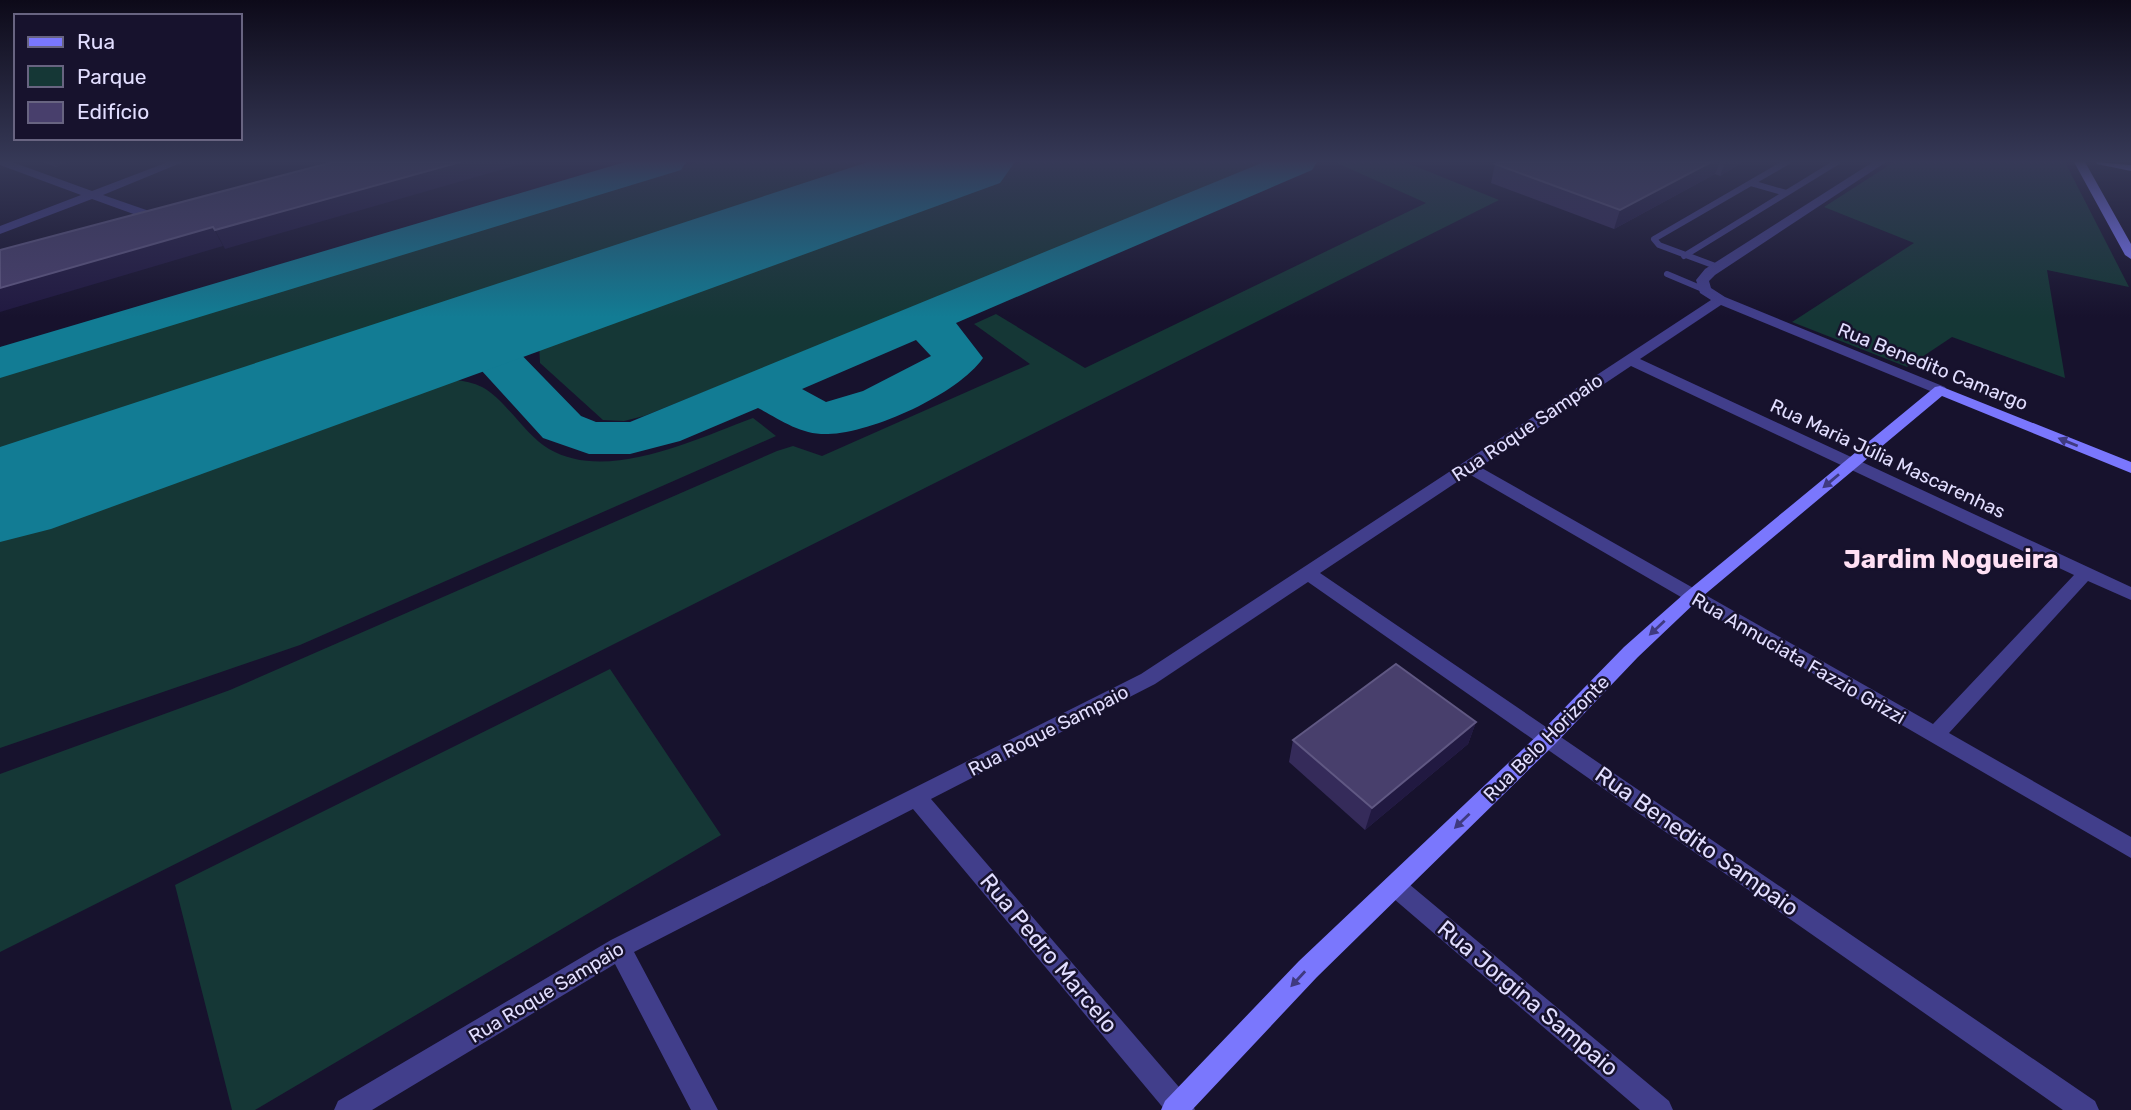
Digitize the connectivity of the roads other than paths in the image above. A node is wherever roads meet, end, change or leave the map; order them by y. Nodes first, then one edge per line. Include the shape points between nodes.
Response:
1 (43, 214) edge
2 (144, 214) edge
3 (1698, 214) edge
4 (1752, 214) edge
5 (1801, 214) edge
6 (2108, 214) edge
7 (176, 215) joint
8 (146, 226) edge
9 (0, 230) edge
10 (2131, 254) edge
11 (1684, 256) junction
12 (1718, 267) junction
13 (1667, 274) dead end
14 (1705, 290) junction
15 (1720, 300) junction
16 (1628, 359) junction
17 (1940, 390) junction
18 (1852, 464) junction
19 (1467, 466) junction
20 (2131, 468) edge
21 (1307, 573) junction
22 (2086, 573) junction
23 (2131, 594) edge
24 (1692, 597) junction
25 (1935, 735) junction
26 (1548, 738) junction
27 (915, 796) junction
28 (2131, 848) edge
29 (1395, 886) junction
30 (619, 948) junction
31 (1178, 1109) edge
32 (346, 1110) edge
33 (705, 1110) edge
34 (1660, 1110) edge
35 (2085, 1110) edge

1 - 9 street
2 - 7 street
3 - 11 lane via 1654,239
4 - 11 lane
5 - 12 street
6 - 10 street
7 - 8 lane
11 - 12 lane
12 - 14 street via 1703,280
13 - 14 lane
14 - 15 street, Rua Benedito Camargo
15 - 16 street, Rua Roque Sampaio
15 - 17 street, Rua Benedito Camargo
16 - 18 street, Rua Maria Júlia Mascarenhas
16 - 19 street, Rua Roque Sampaio
17 - 18 street, Rua Belo Horizonte
20 -> 17 street, Rua Benedito Camargo
18 - 22 street, Rua Maria Júlia Mascarenhas
18 -> 24 street, Rua Belo Horizonte
19 - 21 street, Rua Roque Sampaio
19 - 24 street, Rua Annuciata Fazzio Grizzi
21 - 26 street, Rua Benedito Sampaio
21 - 27 street, Rua Roque Sampaio via 1148,679
22 - 23 street, Rua Maria Júlia Mascarenhas
22 - 25 street
24 - 25 street, Rua Annuciata Fazzio Grizzi
24 -> 26 street, Rua Belo Horizonte
25 - 28 street, Rua Annuciata Fazzio Grizzi
26 -> 29 street, Rua Belo Horizonte
26 - 35 street, Rua Benedito Sampaio
27 - 30 street, Rua Roque Sampaio
27 - 31 street, Rua Pedro Marcelo
29 -> 31 street, Rua Belo Horizonte via 1308,969
29 - 34 street, Rua Jorgina Sampaio
30 - 32 street, Rua Roque Sampaio
30 - 33 street

